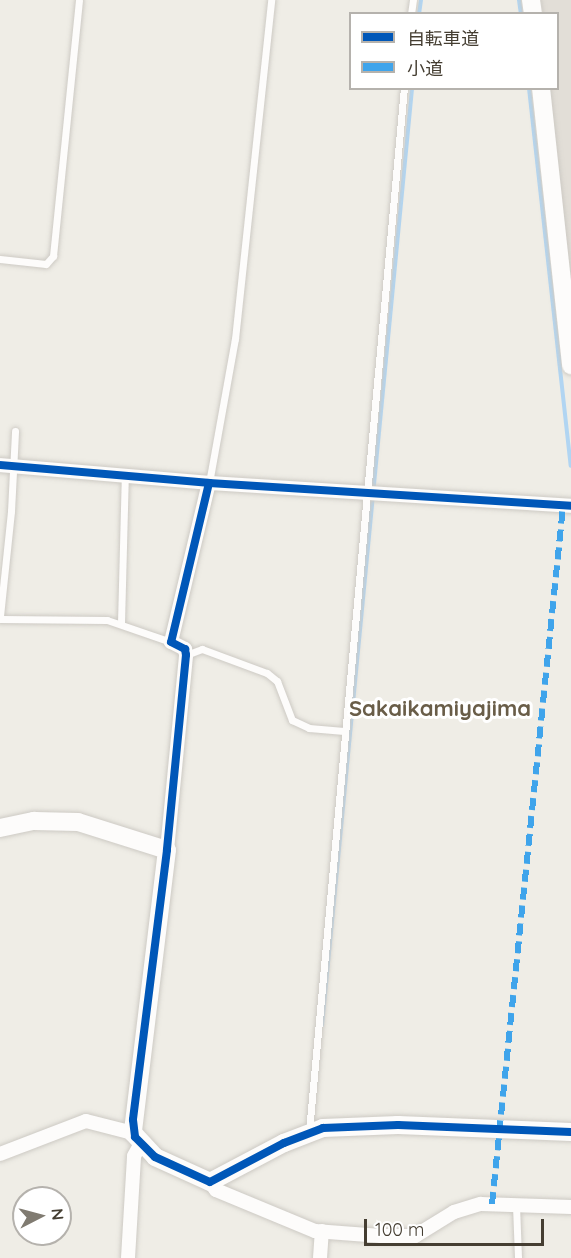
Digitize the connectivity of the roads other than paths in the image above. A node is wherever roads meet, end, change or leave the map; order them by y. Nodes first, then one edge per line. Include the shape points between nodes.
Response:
1 (79, 0) edge
2 (271, 0) edge
3 (404, 90) edge
4 (541, 90) edge
5 (0, 259) edge
6 (571, 365) edge
7 (15, 431) dead end
8 (0, 465) edge
9 (15, 466) junction
10 (125, 474) junction
11 (209, 483) junction
12 (367, 493) junction
13 (571, 506) edge
14 (0, 617) edge
15 (121, 623) junction
16 (171, 642) junction
17 (186, 655) junction
18 (344, 731) junction
19 (0, 828) edge
20 (167, 850) junction
21 (309, 1132) junction
22 (571, 1132) edge
23 (136, 1139) junction
24 (0, 1154) edge
25 (210, 1182) junction
26 (516, 1205) junction
27 (571, 1207) edge
28 (322, 1231) junction
29 (128, 1258) edge
30 (320, 1258) edge
31 (518, 1258) edge

1 - 5 lane via 53,256 46,264
2 - 11 lane via 238,317
3 - 12 lane
4 - 6 street
7 - 9 lane
8 - 9 street
9 - 10 street
9 - 14 lane
10 - 11 street
10 - 15 lane
11 - 12 street
11 - 16 street
12 - 13 street
12 - 18 lane
14 - 15 lane
15 - 16 lane
16 - 17 street via 184,649
17 - 18 lane via 202,649 267,673 277,681 292,720 298,725
17 - 20 street
18 - 21 lane
19 - 20 street via 34,821 78,822
20 - 23 street
21 - 22 street via 369,1125
21 - 25 street
23 - 24 street via 86,1121
23 - 25 street via 155,1157
23 - 29 street
25 - 28 street via 216,1190 275,1216
26 - 27 street
26 - 28 street via 467,1207 407,1237
26 - 31 lane
28 - 30 street

